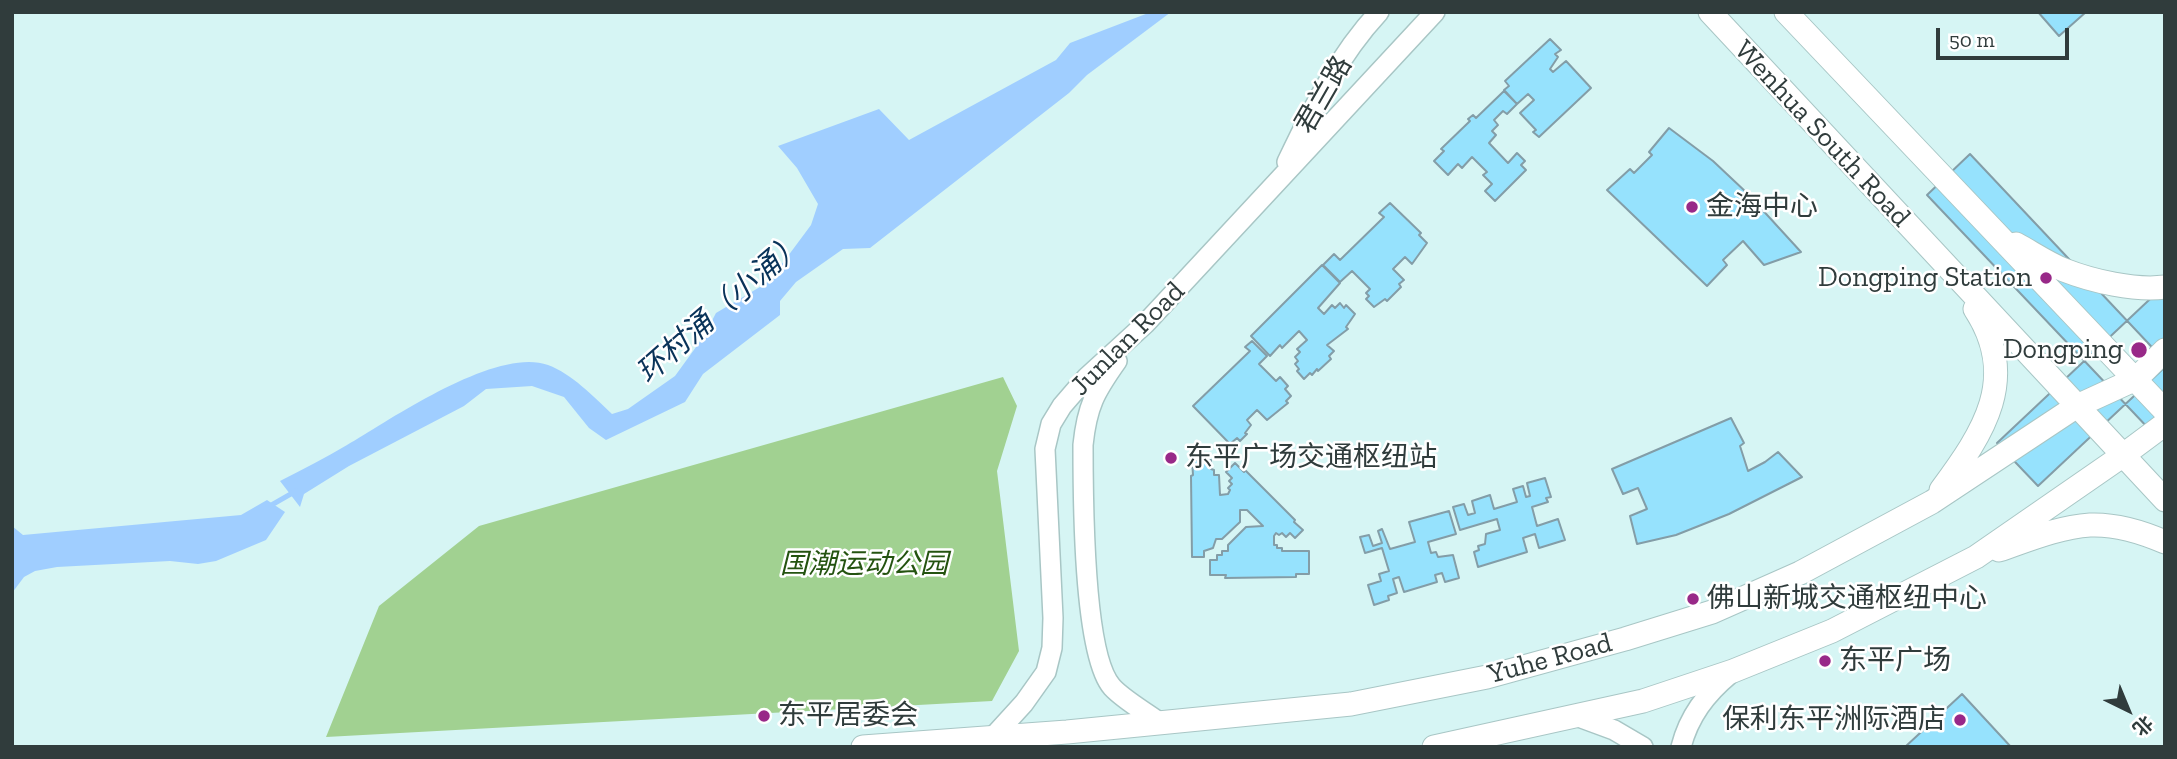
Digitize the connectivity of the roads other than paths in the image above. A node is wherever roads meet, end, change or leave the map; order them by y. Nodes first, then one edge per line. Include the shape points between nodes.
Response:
1 (1379, 12) edge
2 (1435, 12) edge
3 (1710, 12) edge
4 (1786, 12) edge
5 (1278, 182) junction
6 (1996, 233) junction
7 (1952, 274) junction
8 (2165, 287) edge
9 (1145, 324) junction
10 (2165, 350) edge
11 (2136, 379) junction
12 (2077, 406) junction
13 (2165, 411) edge
14 (2165, 424) edge
15 (2122, 457) junction
16 (2165, 500) edge
17 (1931, 502) junction
18 (2165, 542) edge
19 (1976, 557) junction
20 (1734, 671) junction
21 (1576, 716) junction
22 (1159, 722) junction
23 (993, 737) junction
24 (863, 747) edge
25 (1434, 747) edge
26 (1643, 747) edge
27 (1681, 747) edge

1 - 5 street, 君兰路 via 1326,82
2 - 5 street, Junlan Road
3 - 7 main road, Wenhua South Road
4 - 6 main road, Wenhua South Road
5 - 9 street, Junlan Road
6 - 8 main road via 2063,270 2120,285
6 - 11 main road, Wenhua South Road
7 - 12 main road, Wenhua South Road
7 - 17 main road via 1983,323 1996,362 1993,404 1973,444
9 - 22 street via 1096,391 1086,418 1083,478 1091,627 1098,662 1111,686
9 - 23 street, Junlan Road via 1087,377 1051,424 1045,449 1052,648 1045,673
10 - 11 main road, Yuhe Road
11 - 12 main road, Yuhe Road
11 - 13 main road, Wenhua South Road
12 - 15 main road, Wenhua South Road
12 - 17 main road, Yuhe Road
14 - 15 main road
15 - 16 main road, Wenhua South Road
15 - 19 main road
17 - 22 main road, Yuhe Road via 1801,573 1712,612 1625,639 1487,677 1351,705
18 - 19 main road via 2120,528 2089,525
19 - 20 main road via 1832,631
20 - 21 main road via 1643,701
20 - 27 street via 1710,691 1690,719
21 - 25 main road
21 - 26 street
22 - 23 main road, Yuhe Road
23 - 24 main road, Yuhe Road

